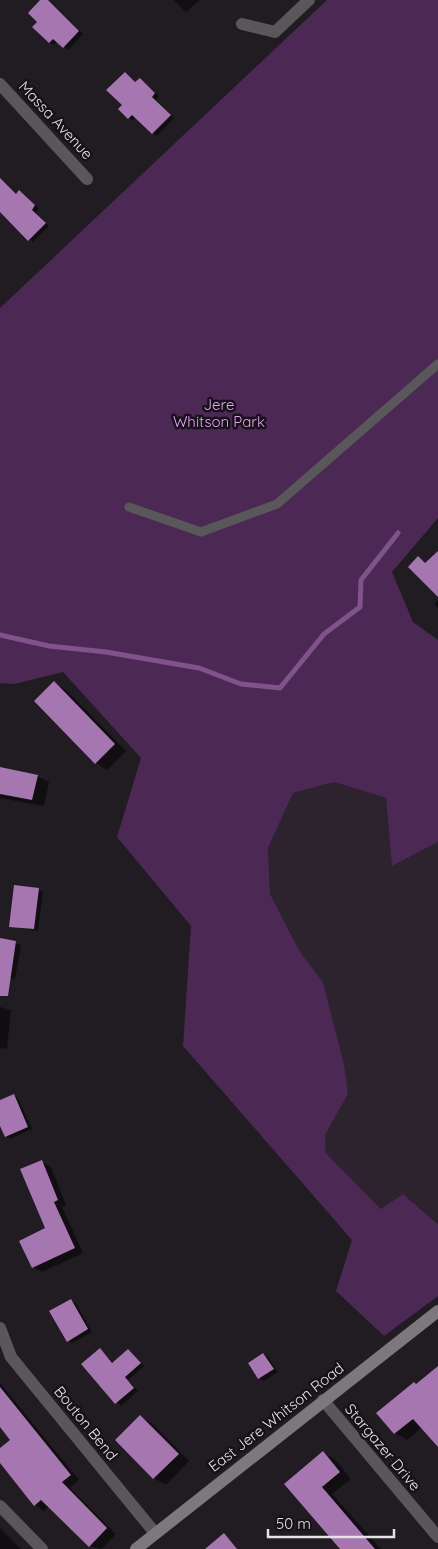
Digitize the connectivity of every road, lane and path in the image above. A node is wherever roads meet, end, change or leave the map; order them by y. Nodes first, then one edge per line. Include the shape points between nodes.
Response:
1 (309, 0) edge
2 (242, 24) dead end
3 (0, 84) edge
4 (87, 179) dead end
5 (438, 364) edge
6 (129, 507) dead end
7 (438, 1311) edge
8 (0, 1328) edge
9 (323, 1400) junction
10 (0, 1506) edge
11 (155, 1533) junction
12 (438, 1537) edge
13 (42, 1549) edge
14 (136, 1549) edge

1 - 2 street via 275,32
3 - 4 street, Massa Avenue
5 - 6 lane via 277,504 201,532
7 - 9 street, East Jere Whitson Road
8 - 11 street, Bouton Bend via 11,1357
9 - 11 street, East Jere Whitson Road
9 - 12 street, Stargazer Drive
10 - 13 street
11 - 14 street, East Jere Whitson Road

